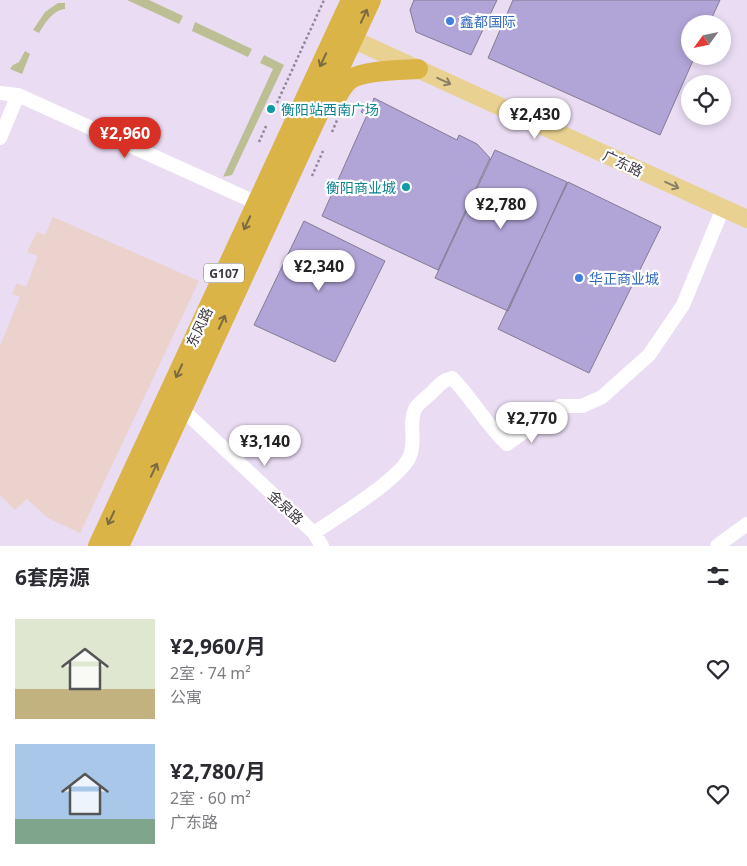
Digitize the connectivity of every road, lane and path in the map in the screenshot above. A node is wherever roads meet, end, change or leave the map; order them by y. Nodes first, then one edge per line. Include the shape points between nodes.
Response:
1 (324, 0) edge
2 (351, 0) edge
3 (371, 0) edge
4 (345, 35) junction
5 (418, 69) junction
6 (0, 93) edge
7 (18, 95) junction
8 (277, 103) dead end
9 (340, 114) dead end
10 (267, 124) dead end
11 (332, 132) dead end
12 (0, 138) edge
13 (259, 142) dead end
14 (323, 151) dead end
15 (312, 176) dead end
16 (265, 208) junction
17 (723, 208) junction
18 (747, 218) edge
19 (182, 409) junction
20 (747, 524) edge
21 (314, 533) junction
22 (98, 546) edge
23 (119, 546) edge
24 (322, 546) edge
25 (717, 546) edge

1 - 8 path
2 - 4 highway, 东风路 / G107
4 -> 3 highway, 东风路 / G107
4 - 5 main road, 广东路
4 - 16 highway, 东风路 / G107
5 - 16 highway via 382,71 352,78 342,87 310,150
5 -> 17 main road, 广东路
6 - 7 street
7 - 12 street
7 - 16 street
9 - 11 path
10 - 13 path
14 - 15 path
19 -> 16 highway, 东风路 / G107
16 -> 22 highway, 东风路 / G107
17 - 18 main road, 广东路
17 - 21 street via 683,305 649,355 602,397 582,406 560,406 507,444 494,433 461,386 452,378 446,379 416,409 412,427 413,447 408,460 396,474
19 - 21 street, 金泉路
23 -> 19 highway, 东风路 / G107
20 - 25 street
21 - 24 street, 金泉路

